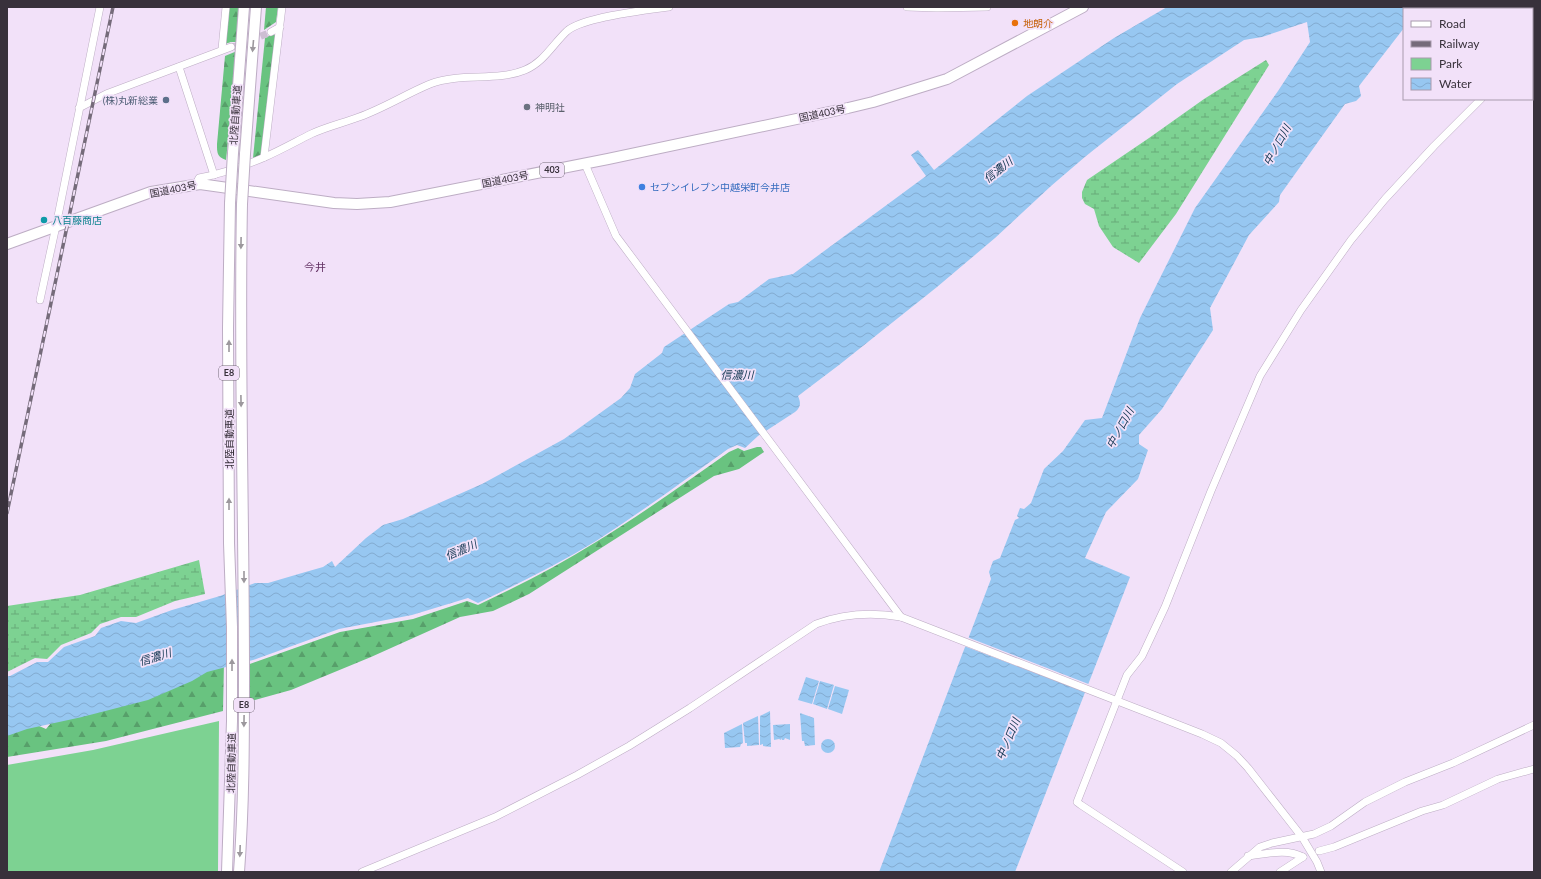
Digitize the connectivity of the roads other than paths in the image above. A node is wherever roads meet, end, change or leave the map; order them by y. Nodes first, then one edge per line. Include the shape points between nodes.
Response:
1 (100, 7) edge
2 (226, 7) edge
3 (244, 7) edge
4 (256, 7) edge
5 (282, 7) edge
6 (669, 7) edge
7 (907, 7) edge
8 (987, 7) edge
9 (1083, 7) edge
10 (937, 8) edge
11 (280, 27) junction
12 (270, 32) tunnel mouth
13 (231, 47) tunnel mouth
14 (222, 49) junction
15 (179, 67) junction
16 (1480, 100) edge
17 (79, 108) junction
18 (264, 157) junction
19 (585, 164) junction
20 (214, 175) junction
21 (196, 184) junction
22 (56, 226) junction
23 (7, 244) edge
24 (40, 300) dead end
25 (901, 617) junction
26 (1116, 701) junction
27 (1534, 725) edge
28 (1534, 769) edge
29 (1302, 837) junction
30 (1319, 851) dead end
31 (1248, 856) junction
32 (227, 872) edge
33 (239, 872) edge
34 (362, 872) edge
35 (1183, 872) edge
36 (1231, 872) edge
37 (1280, 872) edge
38 (1321, 872) edge

1 - 17 street
2 - 14 street
32 -> 3 highway, 北陸自動車道 / E8, bridge via 232,721 228,321 230,203
4 -> 33 highway, 北陸自動車道 / E8, bridge via 242,204 244,718
5 - 11 street
6 - 18 street via 574,26 533,66 498,75 464,76 432,84
7 - 10 street
8 - 10 street
9 - 19 highway, 国道403号 / 403 via 947,79 854,107
11 - 12 street
11 - 18 street
13 - 14 street
14 - 15 street
15 - 17 street via 106,94
15 - 20 street
16 - 26 street via 1385,199 1351,240 1300,310 1260,376 1165,607 1142,656 1127,675
17 - 22 street
18 - 20 street
19 - 21 highway, 国道403号 / 403 via 390,202 357,204
19 - 25 street via 616,236
20 - 21 street via 199,178
21 - 22 highway, 国道403号 / 403 via 151,192
22 - 23 highway, 国道403号 / 403
22 - 24 street
25 - 26 street
25 - 34 street via 857,614 816,624 690,708 577,775 494,817
26 - 29 street via 1202,734 1230,750 1248,768
26 - 35 street via 1077,802
27 - 29 street via 1405,782 1365,802 1331,826
28 - 30 street via 1498,779 1443,805
29 - 31 street via 1260,847
29 - 38 street
31 - 36 street
31 - 37 street via 1287,852 1303,857

